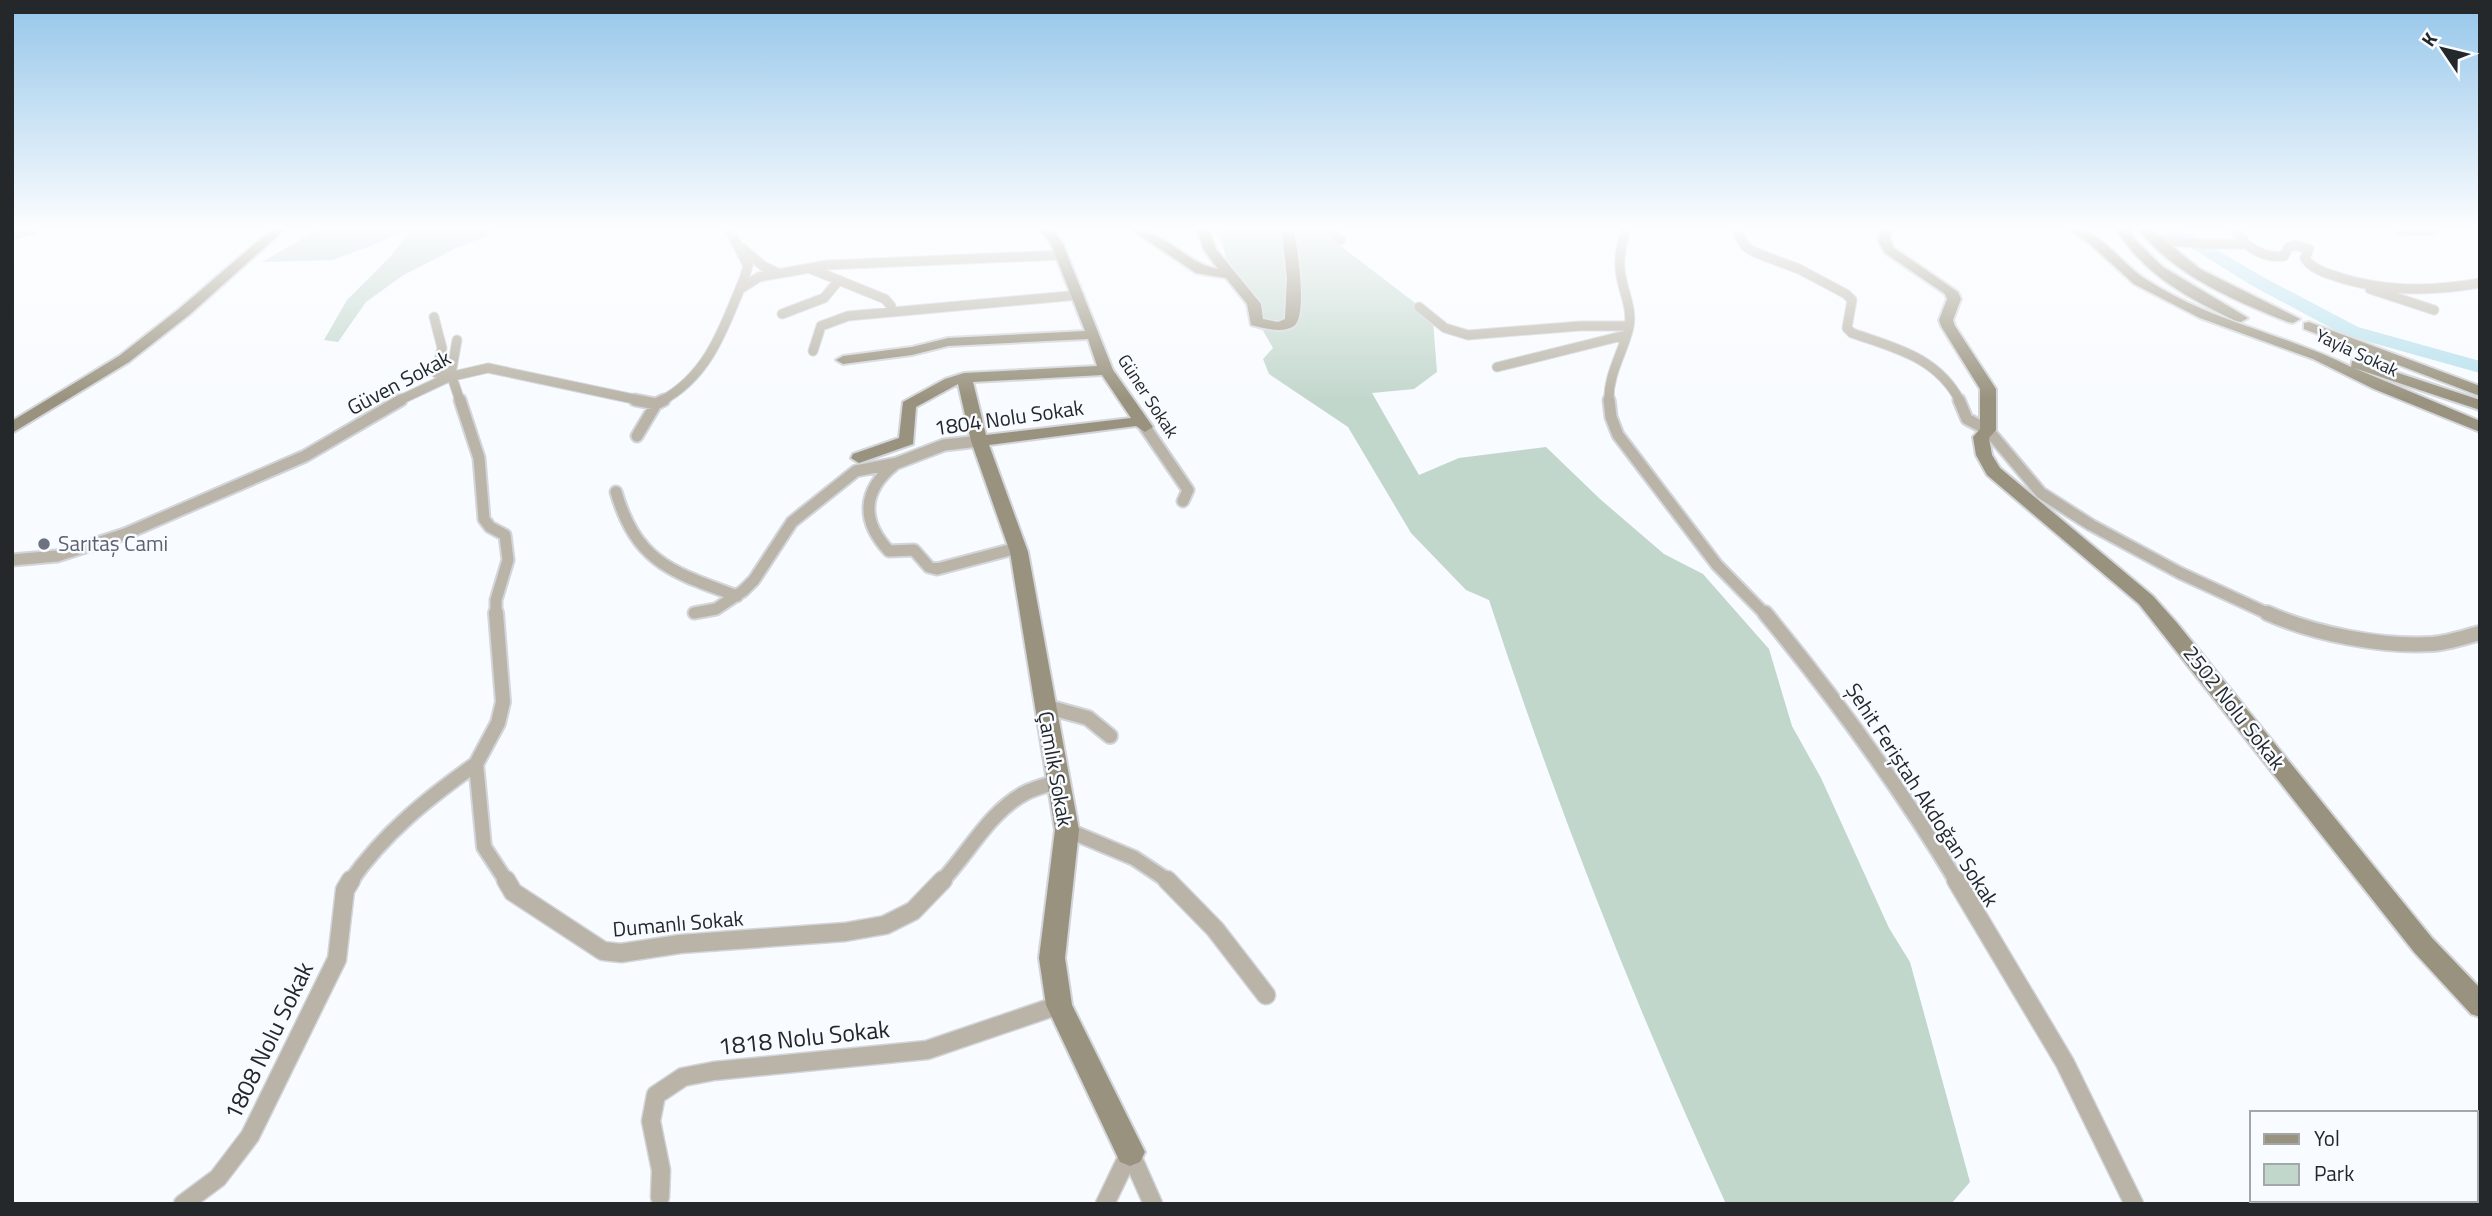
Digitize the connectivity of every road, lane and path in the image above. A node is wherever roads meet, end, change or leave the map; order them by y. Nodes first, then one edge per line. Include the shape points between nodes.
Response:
1 (213, 287) edge
2 (740, 287) edge
3 (743, 287) edge
4 (834, 287) edge
5 (855, 287) edge
6 (1075, 287) edge
7 (1238, 287) edge
8 (1294, 287) edge
9 (1624, 287) edge
10 (1832, 287) edge
11 (1943, 287) edge
12 (2150, 287) edge
13 (2182, 287) edge
14 (2221, 287) edge
15 (2363, 287) edge
16 (2415, 287) edge
17 (2463, 287) edge
18 (739, 290) junction
19 (1079, 295) junction
20 (891, 306) dead end
21 (1419, 307) dead end
22 (2434, 310) dead end
23 (782, 314) dead end
24 (434, 317) dead end
25 (2293, 319) junction
26 (2259, 326) junction
27 (2309, 326) junction
28 (1628, 331) junction
29 (1092, 335) junction
30 (2283, 337) junction
31 (457, 340) dead end
32 (813, 351) dead end
33 (843, 360) dead end
34 (1497, 367) dead end
35 (1106, 370) junction
36 (451, 374) junction
37 (964, 378) junction
38 (2480, 391) edge
39 (656, 404) junction
40 (2480, 405) edge
41 (1143, 423) junction
42 (2480, 427) edge
43 (12, 428) edge
44 (1988, 430) junction
45 (637, 436) dead end
46 (979, 441) junction
47 (1624, 443) joint
48 (859, 458) dead end
49 (897, 463) junction
50 (616, 492) dead end
51 (1183, 501) dead end
52 (1017, 548) junction
53 (12, 560) edge
54 (737, 596) junction
55 (694, 613) dead end
56 (2480, 634) edge
57 (1044, 706) junction
58 (1110, 736) dead end
59 (476, 764) junction
60 (1056, 782) junction
61 (1068, 830) junction
62 (1266, 995) dead end
63 (1059, 1005) junction
64 (2480, 1006) edge
65 (1130, 1152) junction
66 (660, 1197) dead end
67 (183, 1204) edge
68 (1105, 1204) edge
69 (1153, 1204) edge
70 (2134, 1204) edge

1 - 43 street via 124,359
2 - 18 street
3 - 18 street
4 - 23 street via 815,303
5 - 20 street
6 - 19 street, Güner Sokak
7 - 8 street via 1254,304 1256,322 1278,326 1292,318
9 - 28 street
10 - 44 street via 1852,299 1847,328 1852,333 1902,349 1940,374 1961,400 1967,419
11 - 44 street via 1954,299 1948,326 1988,389
12 - 42 street, Yayla Sokak via 2205,316 2318,356
13 - 26 street
14 - 25 street
15 - 22 street
16 - 17 street
18 - 39 street via 708,364 678,392
19 - 29 street, Güner Sokak
19 - 32 street via 848,316 821,326
21 - 28 street via 1445,328 1468,335 1580,326
24 - 36 street via 442,348 436,373
25 - 26 street via 2260,317
25 - 27 street
26 - 30 street
27 - 30 street via 2316,333 2311,338
27 - 38 street
28 - 34 street
28 - 47 street via 1611,376 1609,397 1611,417
29 - 33 street via 948,342
29 - 35 street, Güner Sokak
30 - 40 street
31 - 36 street
35 - 37 street
35 - 41 street, Güner Sokak
36 - 39 street, Güven Sokak via 488,368
36 - 53 street, Güven Sokak via 277,470 60,556
36 - 59 street via 479,458 484,519 505,535 508,560 496,600 503,702 498,723
37 - 46 street, Çamlık Sokak
37 - 48 street via 908,405 907,441
39 - 45 street
41 - 46 street, 1804 Nolu Sokak
41 - 51 street, Güner Sokak via 1188,490
44 - 56 street via 2041,493 2180,573 2289,623 2407,644 2435,644
44 - 64 street, 2502 Nolu Sokak via 1981,437 1993,471 2146,600 2423,945
46 - 49 street, 1804 Nolu Sokak via 944,445
46 - 52 street, Çamlık Sokak
47 - 70 street, Şehit Feriştah Akdoğan Sokak via 1717,565 1764,611 1831,693 1927,832 2065,1063
49 - 52 street via 873,485 867,509 871,527 889,551 914,550 929,567 937,569
49 - 54 street, 1804 Nolu Sokak via 856,471 792,522 754,580
50 - 54 street via 628,529 653,559 680,575
52 - 57 street, Çamlık Sokak
54 - 55 street, 1804 Nolu Sokak via 716,609
57 - 58 street via 1088,718
57 - 60 street, Çamlık Sokak
59 - 60 street, Dumanlı Sokak via 484,847 513,892 603,951 621,953 885,925 913,911 960,863 998,812 1026,792
59 - 67 street, 1808 Nolu Sokak via 400,823 345,890 337,959 250,1136 218,1178
60 - 61 street, Çamlık Sokak
61 - 62 street via 1157,872 1218,933
61 - 63 street, Çamlık Sokak via 1052,958
63 - 65 street, Çamlık Sokak
63 - 66 street, 1818 Nolu Sokak via 927,1050 683,1077 656,1095 651,1121 661,1170
65 - 68 street
65 - 69 street

